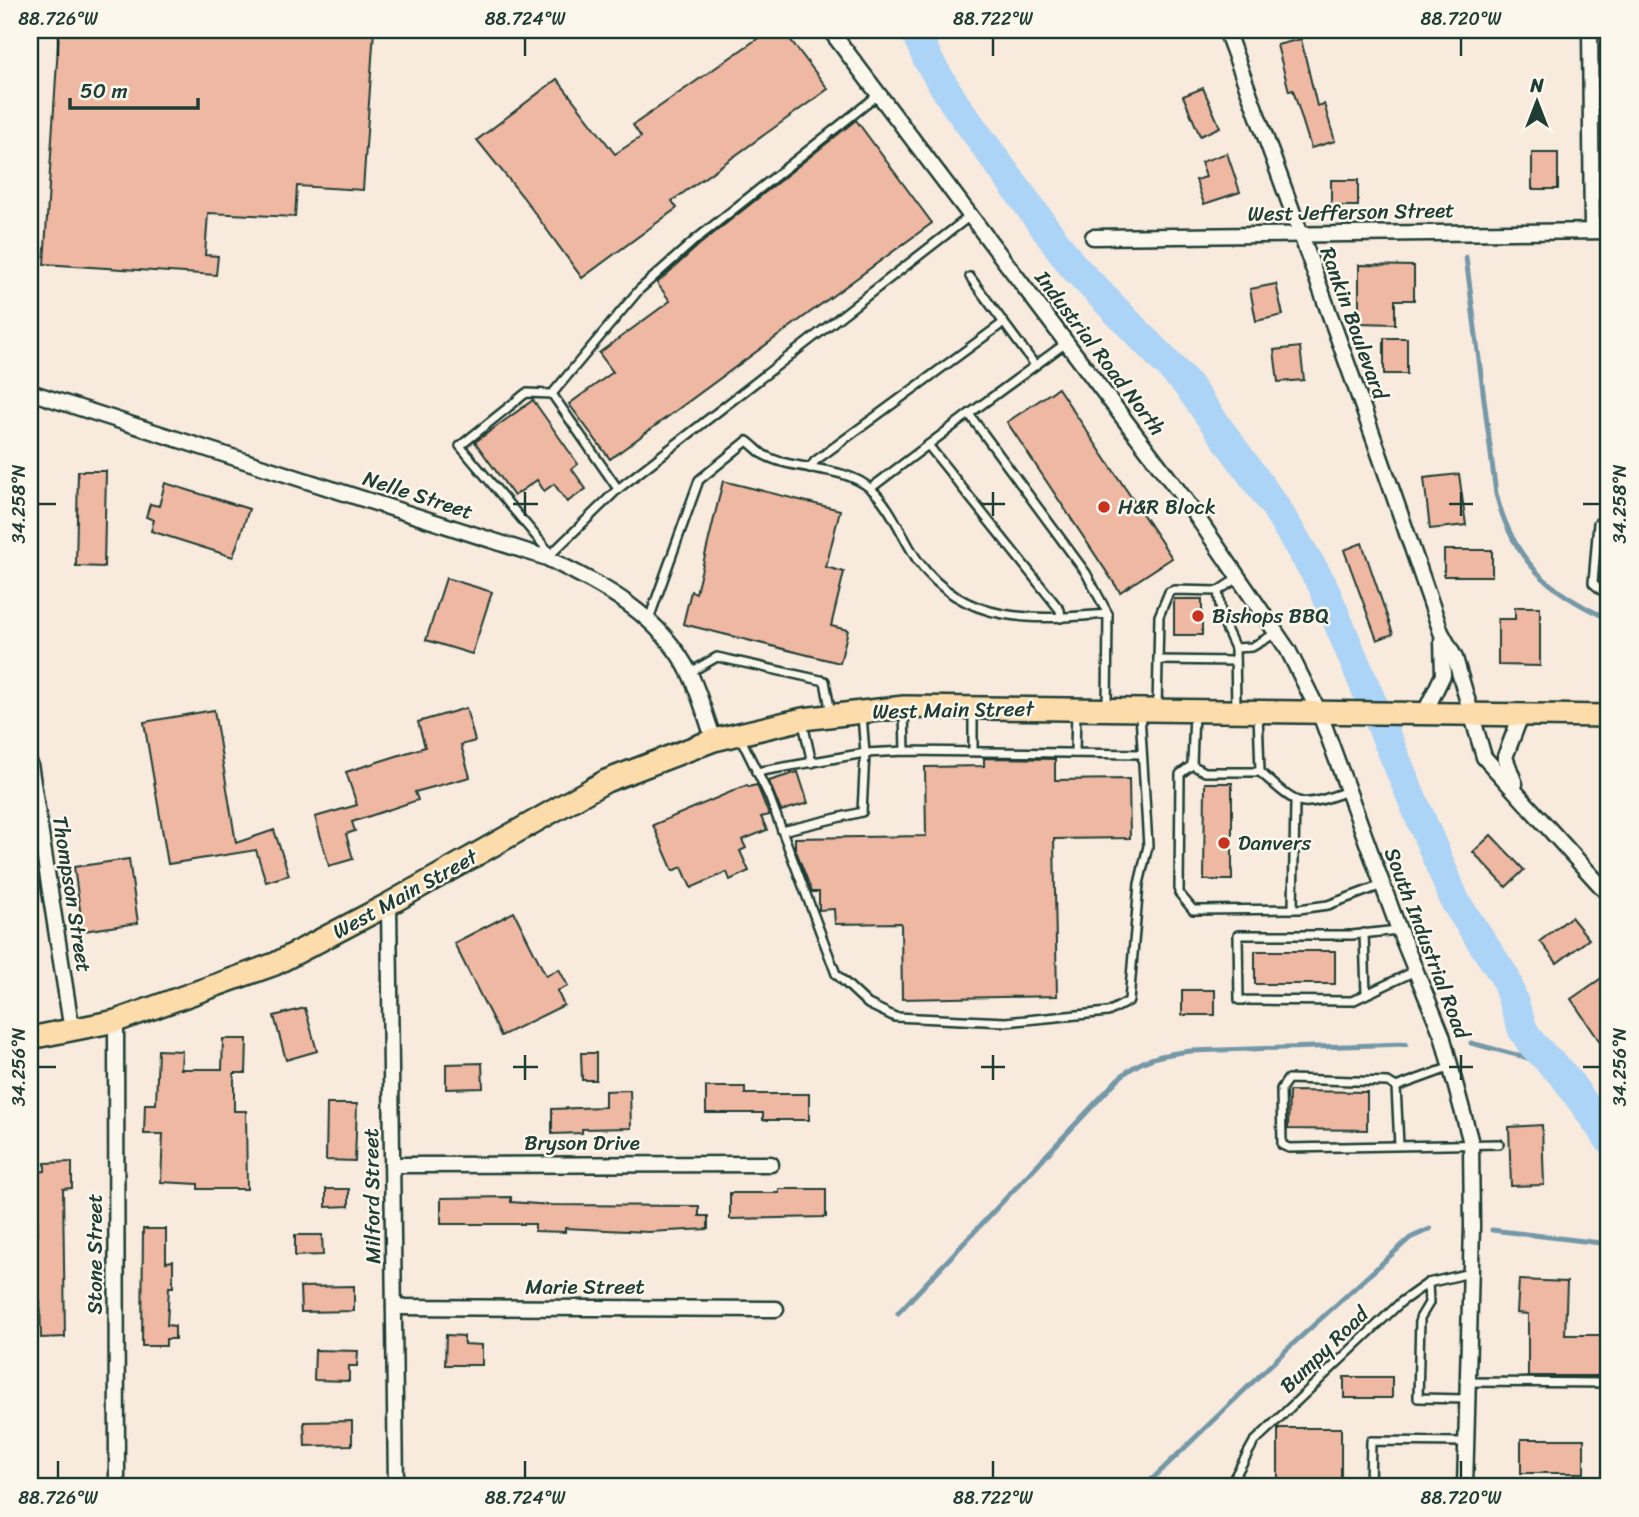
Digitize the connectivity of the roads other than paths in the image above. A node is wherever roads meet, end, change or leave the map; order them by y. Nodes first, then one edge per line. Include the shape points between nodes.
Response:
1 (830, 30) edge
2 (1226, 30) edge
3 (1590, 30) edge
4 (878, 95) junction
5 (970, 216) junction
6 (1592, 231) junction
7 (1609, 231) edge
8 (1298, 233) junction
9 (1093, 237) dead end
10 (970, 277) dead end
11 (1003, 323) junction
12 (1066, 343) junction
13 (1035, 365) junction
14 (30, 393) edge
15 (552, 394) junction
16 (969, 414) junction
17 (928, 445) junction
18 (810, 468) junction
19 (871, 488) junction
20 (618, 489) junction
21 (1598, 523) dead end
22 (549, 556) junction
23 (1238, 578) junction
24 (1218, 591) junction
25 (1609, 597) edge
26 (1108, 614) junction
27 (1061, 618) junction
28 (649, 619) junction
29 (1441, 632) junction
30 (1276, 633) junction
31 (1236, 648) junction
32 (1158, 660) junction
33 (1236, 661) junction
34 (689, 673) junction
35 (904, 706) junction
36 (973, 708) junction
37 (1076, 709) junction
38 (1107, 710) junction
39 (862, 711) junction
40 (1148, 711) junction
41 (1194, 711) junction
42 (1236, 712) junction
43 (1258, 712) junction
44 (1320, 713) junction
45 (1424, 714) junction
46 (832, 715) junction
47 (1471, 715) junction
48 (1521, 715) junction
49 (1609, 716) edge
50 (803, 719) junction
51 (738, 734) junction
52 (714, 740) junction
53 (973, 750) junction
54 (905, 751) junction
55 (865, 753) junction
56 (1075, 753) junction
57 (1141, 754) junction
58 (812, 762) junction
59 (30, 764) edge
60 (1192, 765) junction
61 (756, 772) junction
62 (1260, 772) junction
63 (1348, 791) junction
64 (1521, 795) junction
65 (1295, 803) junction
66 (782, 831) junction
67 (1382, 885) junction
68 (1609, 895) edge
69 (389, 904) junction
70 (1293, 909) junction
71 (1399, 930) junction
72 (1364, 933) junction
73 (1415, 970) junction
74 (1366, 994) junction
75 (116, 1021) junction
76 (72, 1031) junction
77 (30, 1038) edge
78 (1451, 1067) junction
79 (1396, 1087) junction
80 (1471, 1143) junction
81 (1499, 1144) dead end
82 (1399, 1145) junction
83 (771, 1164) dead end
84 (393, 1165) junction
85 (1471, 1273) junction
86 (1428, 1283) junction
87 (394, 1307) junction
88 (776, 1309) dead end
89 (1468, 1382) junction
90 (1609, 1383) edge
91 (1467, 1399) junction
92 (1466, 1442) junction
93 (117, 1487) edge
94 (396, 1487) edge
95 (1229, 1487) edge
96 (1370, 1487) edge
97 (1465, 1487) edge

1 - 4 street, Industrial Road North
2 - 8 street, Rankin Boulevard
3 - 6 street
4 - 5 street, Industrial Road North
4 - 15 lane via 639,290
5 - 12 street, Industrial Road North
5 - 20 lane
6 - 7 street, West Jefferson Street
6 - 8 street, West Jefferson Street
8 - 9 street, West Jefferson Street
8 - 29 street, Rankin Boulevard via 1328,305
10 - 11 lane
11 - 13 lane
11 - 18 lane
12 - 13 lane
12 - 23 street, Industrial Road North
13 - 16 lane
14 - 22 street, Nelle Street
15 - 20 lane
15 - 22 lane via 526,393 460,446
16 - 17 lane
16 - 26 lane via 1086,573
17 - 19 lane
17 - 27 lane via 1060,610
18 - 19 lane
18 - 28 lane via 764,454 747,441 699,480
19 - 27 lane via 918,561 957,600 999,613
20 - 22 lane
21 - 25 lane via 1593,583
22 - 28 street, Nelle Street via 611,590
23 - 24 lane
23 - 30 street, Industrial Road North
24 - 31 lane via 1222,620
24 - 32 lane via 1169,592 1159,616
26 - 27 lane
26 - 38 lane
28 - 34 street, Nelle Street
29 - 45 street, Rankin Boulevard via 1443,675
29 - 47 street, Rankin Boulevard via 1455,657
30 - 31 lane via 1252,647
30 - 44 street, Industrial Road North
31 - 33 lane
32 - 33 lane
32 - 40 lane
33 - 42 lane
34 - 46 lane via 717,657 825,681
34 - 52 street, Nelle Street
35 - 36 main road, West Main Street
35 - 39 main road, West Main Street
35 - 54 lane
36 - 37 main road, West Main Street
36 - 53 lane
37 - 38 main road, West Main Street
37 - 56 lane
38 - 40 main road, West Main Street
39 - 46 main road, West Main Street
39 - 55 lane
40 - 41 main road, West Main Street
40 - 57 lane
41 - 42 main road, West Main Street
41 - 60 lane
42 - 43 main road, West Main Street
43 - 44 main road, West Main Street
43 - 62 lane
44 - 45 main road, West Main Street
44 - 63 street, South Industrial Road
45 - 47 main road, West Main Street
46 - 50 main road, West Main Street
47 - 48 main road, West Main Street
47 - 64 street, Rankin Boulevard via 1484,757
48 - 49 main road, West Main Street
48 - 64 street, Rankin Boulevard via 1505,757
50 - 51 main road, West Main Street
50 - 58 lane
51 - 52 main road, West Main Street
51 - 61 lane
52 - 69 main road, West Main Street via 606,781
53 - 54 lane
53 - 56 lane
54 - 55 lane
55 - 58 lane
55 - 66 lane via 862,811
56 - 57 lane
57 - 66 lane via 1148,846 1139,884 1129,1001 1108,1012 1006,1022 895,1017 868,1004 836,974
58 - 61 lane
59 - 76 street, Thompson Street
60 - 62 lane via 1205,772
60 - 70 lane via 1180,774 1179,893 1193,910
61 - 66 lane
62 - 65 lane
63 - 65 lane via 1311,804
63 - 67 street, South Industrial Road
64 - 68 street, Rankin Boulevard
65 - 70 lane
67 - 70 lane via 1328,905
67 - 71 street, South Industrial Road
69 - 75 main road, West Main Street via 275,964
69 - 84 street, Milford Street
71 - 72 lane
71 - 73 street, South Industrial Road
72 - 74 lane
72 - 74 lane via 1238,935 1239,1000 1352,1001
73 - 74 lane
73 - 78 street, South Industrial Road
75 - 76 main road, West Main Street
75 - 93 street, Stone Street
76 - 77 main road, West Main Street
78 - 79 lane
78 - 80 street, South Industrial Road
79 - 82 lane
79 - 82 lane via 1388,1082 1288,1079 1281,1089 1282,1145
80 - 81 lane
80 - 82 lane
80 - 85 street, South Industrial Road
83 - 84 street, Bryson Drive
84 - 87 street, Milford Street
85 - 86 lane, Bumpy Road
85 - 89 street, South Industrial Road
86 - 91 lane via 1429,1303 1420,1318 1418,1398
86 - 95 lane, Bumpy Road via 1401,1302 1254,1442
87 - 88 street, Marie Street
87 - 94 street, Milford Street
89 - 90 lane
89 - 91 street, South Industrial Road
91 - 92 street, South Industrial Road
92 - 96 lane via 1371,1441
92 - 97 street, South Industrial Road

